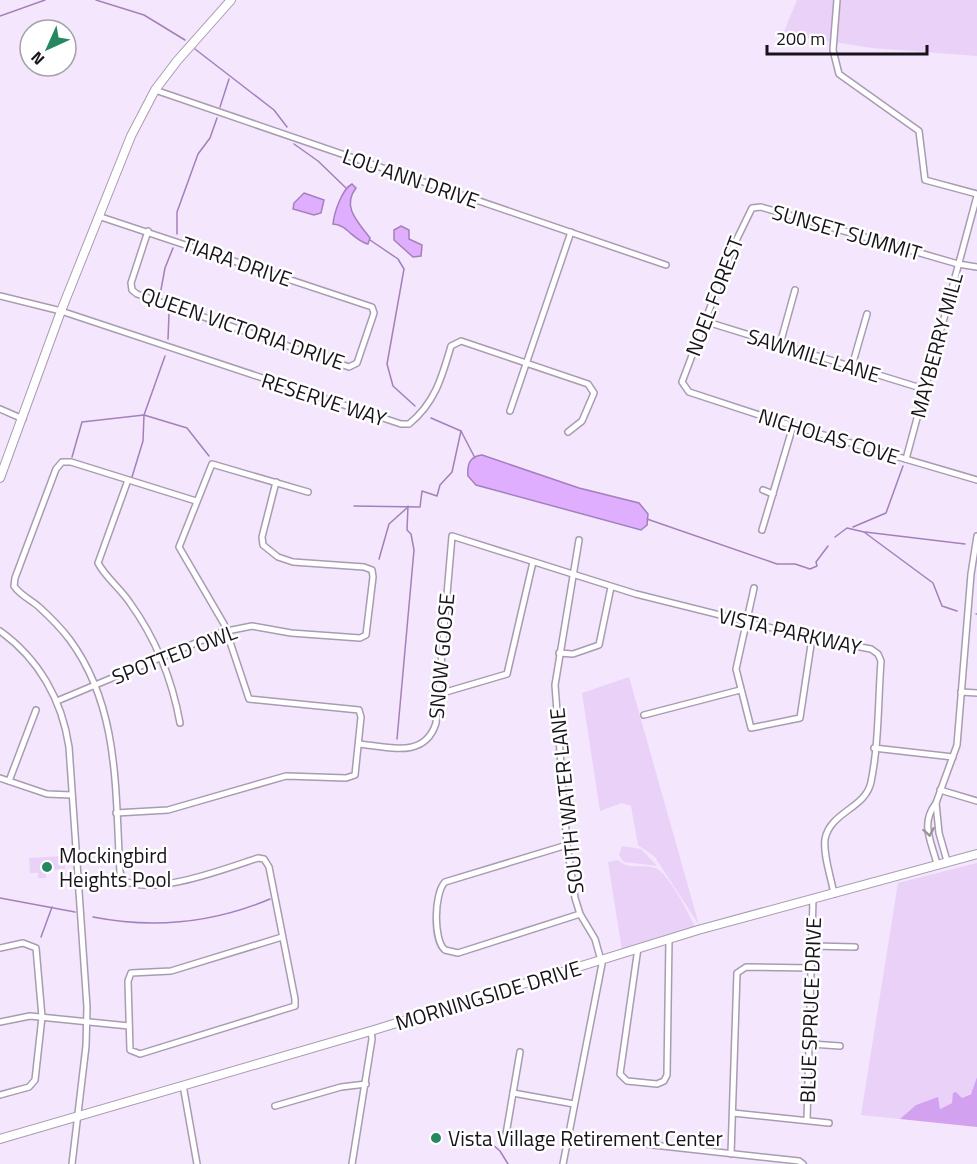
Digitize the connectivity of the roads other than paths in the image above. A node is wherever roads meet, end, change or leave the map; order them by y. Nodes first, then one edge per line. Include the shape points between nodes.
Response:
1 (231, 0) edge
2 (837, 0) edge
3 (155, 90) junction
4 (977, 195) edge
5 (752, 207) joint
6 (98, 216) junction
7 (148, 231) junction
8 (571, 232) junction
9 (958, 264) junction
10 (666, 265) dead end
11 (977, 267) edge
12 (795, 290) dead end
13 (0, 296) edge
14 (374, 309) joint
15 (62, 311) junction
16 (867, 314) dead end
17 (704, 321) junction
18 (780, 344) junction
19 (525, 363) junction
20 (852, 366) junction
21 (684, 387) joint
22 (924, 388) junction
23 (0, 409) edge
24 (510, 411) dead end
25 (23, 419) junction
26 (793, 426) junction
27 (568, 432) dead end
28 (906, 459) junction
29 (0, 478) edge
30 (128, 480) junction
31 (977, 480) edge
32 (276, 482) junction
33 (763, 490) dead end
34 (308, 492) dead end
35 (773, 494) junction
36 (196, 501) junction
37 (762, 530) dead end
38 (452, 536) joint
39 (977, 536) edge
40 (579, 540) dead end
41 (533, 562) junction
42 (573, 572) junction
43 (611, 587) junction
44 (754, 588) dead end
45 (745, 621) junction
46 (226, 630) junction
47 (0, 631) edge
48 (812, 638) junction
49 (560, 653) junction
50 (161, 657) junction
51 (96, 685) junction
52 (740, 690) junction
53 (961, 692) junction
54 (977, 693) edge
55 (439, 694) junction
56 (57, 701) junction
57 (36, 710) dead end
58 (644, 715) dead end
59 (180, 723) dead end
60 (359, 744) junction
61 (874, 748) junction
62 (953, 757) junction
63 (0, 778) edge
64 (9, 781) junction
65 (940, 790) junction
66 (72, 795) junction
67 (977, 801) edge
68 (936, 803) junction
69 (116, 813) junction
70 (567, 844) junction
71 (977, 854) edge
72 (947, 861) junction
73 (937, 864) junction
74 (834, 894) junction
75 (813, 899) junction
76 (580, 914) junction
77 (282, 937) junction
78 (669, 939) junction
79 (813, 946) junction
80 (855, 947) dead end
81 (0, 948) edge
82 (638, 948) junction
83 (602, 959) junction
84 (812, 968) junction
85 (42, 1017) junction
86 (0, 1022) edge
87 (86, 1023) junction
88 (129, 1026) junction
89 (371, 1031) junction
90 (811, 1044) junction
91 (840, 1046) dead end
92 (520, 1052) dead end
93 (366, 1084) junction
94 (183, 1085) junction
95 (513, 1093) junction
96 (0, 1095) edge
97 (574, 1104) junction
98 (275, 1106) dead end
99 (733, 1113) junction
100 (78, 1117) junction
101 (807, 1120) junction
102 (829, 1123) dead end
103 (0, 1139) edge
104 (505, 1140) dead end
105 (608, 1140) dead end
106 (731, 1154) junction
107 (72, 1164) edge
108 (197, 1164) edge
109 (352, 1164) edge
110 (563, 1164) edge
111 (803, 1164) edge

1 - 3 street
2 - 4 street via 834,62 843,79 919,131 925,180
3 - 6 street via 124,151
3 - 8 street, LOU ANN DRIVE
4 - 9 street, MAYBERRY MILL
5 - 9 street, SUNSET SUMMIT
5 - 17 street, NOEL FOREST
6 - 7 street, TIARA DRIVE
6 - 15 street
7 - 14 street, TIARA DRIVE
7 - 14 street, QUEEN VICTORIA DRIVE via 131,283 137,294 349,367 358,360
8 - 10 street, LOU ANN DRIVE
8 - 19 street
9 - 11 street, SUNSET SUMMIT
9 - 22 street, MAYBERRY MILL
12 - 18 street
13 - 15 street
15 - 19 street, RESERVE WAY via 402,424 415,419 435,395 455,342
15 - 25 street
16 - 20 street
17 - 18 street, SAWMILL LANE
17 - 21 street, NOEL FOREST via 682,379
18 - 20 street, SAWMILL LANE
19 - 24 street
19 - 27 street, RESERVE WAY via 593,388 582,421
20 - 22 street, SAWMILL LANE
21 - 26 street, NICHOLAS COVE via 689,392
22 - 28 street, MAYBERRY MILL
23 - 25 street
25 - 29 street
26 - 28 street, NICHOLAS COVE
26 - 35 street
28 - 31 street, NICHOLAS COVE
30 - 36 street
30 - 50 street via 98,563 141,619
30 - 51 street via 62,462 14,583 70,640
32 - 34 street
32 - 36 street via 212,464
32 - 46 street, SPOTTED OWL via 262,537 265,547 292,562 372,570 366,635 360,638 299,634 252,626
33 - 35 street
35 - 37 street
36 - 46 street via 180,549
38 - 41 street, VISTA PARKWAY
38 - 55 street, SNOW GOOSE
39 - 53 street
40 - 42 street, SOUTH WATER LANE
41 - 42 street, VISTA PARKWAY
41 - 55 street via 507,674
42 - 43 street, VISTA PARKWAY
42 - 49 street, SOUTH WATER LANE
43 - 45 street, VISTA PARKWAY
43 - 49 street via 599,645 573,654
44 - 45 street
45 - 48 street, VISTA PARKWAY
45 - 52 street via 736,669
46 - 50 street, SPOTTED OWL
46 - 60 street via 249,699 359,710
47 - 56 street via 30,658
48 - 52 street via 800,718 751,728
48 - 61 street, VISTA PARKWAY via 871,649 878,654 881,662
49 - 70 street, SOUTH WATER LANE via 555,685
50 - 51 street, SPOTTED OWL
50 - 59 street
51 - 56 street, SPOTTED OWL
51 - 69 street via 109,726
52 - 58 street
53 - 54 street
53 - 62 street
55 - 60 street, SNOW GOOSE via 436,723 425,742 402,748
56 - 66 street via 68,740
57 - 64 street
60 - 69 street via 353,777 286,776 168,810
61 - 62 street
61 - 74 street, VISTA PARKWAY via 869,789 861,801 834,822 825,838
62 - 65 street
63 - 64 street
64 - 66 street via 47,794
65 - 67 street
65 - 68 street
66 - 87 street
68 - 72 street
68 -> 73 street via 927,822
69 - 77 street via 123,880 130,883 177,882 264,859 269,867
70 - 76 street, SOUTH WATER LANE
70 - 76 street via 442,885 436,933 443,949 458,953
71 - 72 street, MORNINGSIDE DRIVE
72 - 73 street, MORNINGSIDE DRIVE
73 - 74 street, MORNINGSIDE DRIVE
74 - 75 street, MORNINGSIDE DRIVE
75 - 78 street, MORNINGSIDE DRIVE
75 - 79 street, BLUE SPRUCE DRIVE
76 - 83 street, SOUTH WATER LANE
77 - 88 street via 171,971 131,973
77 - 88 street via 295,1006 140,1054 131,1052
78 - 82 street, MORNINGSIDE DRIVE
78 - 82 street via 667,1075 657,1084 627,1081 620,1074
79 - 80 street
79 - 84 street, BLUE SPRUCE DRIVE
81 - 85 street via 18,944 34,946 38,952
82 - 83 street, MORNINGSIDE DRIVE
83 - 89 street, MORNINGSIDE DRIVE
83 - 97 street
84 - 90 street, BLUE SPRUCE DRIVE
84 - 99 street via 739,969
85 - 86 street via 19,1016
85 - 87 street
85 - 96 street via 33,1083
87 - 88 street
87 - 100 street
89 - 93 street
89 - 94 street, MORNINGSIDE DRIVE
90 - 91 street
90 - 101 street, BLUE SPRUCE DRIVE
92 - 95 street
93 - 98 street
93 - 109 street
94 - 100 street, MORNINGSIDE DRIVE
94 - 108 street
95 - 97 street
95 - 104 street
97 - 110 street
99 - 101 street
99 - 106 street
100 - 103 street, MORNINGSIDE DRIVE
100 - 107 street
101 - 102 street
105 - 106 street
106 - 111 street

